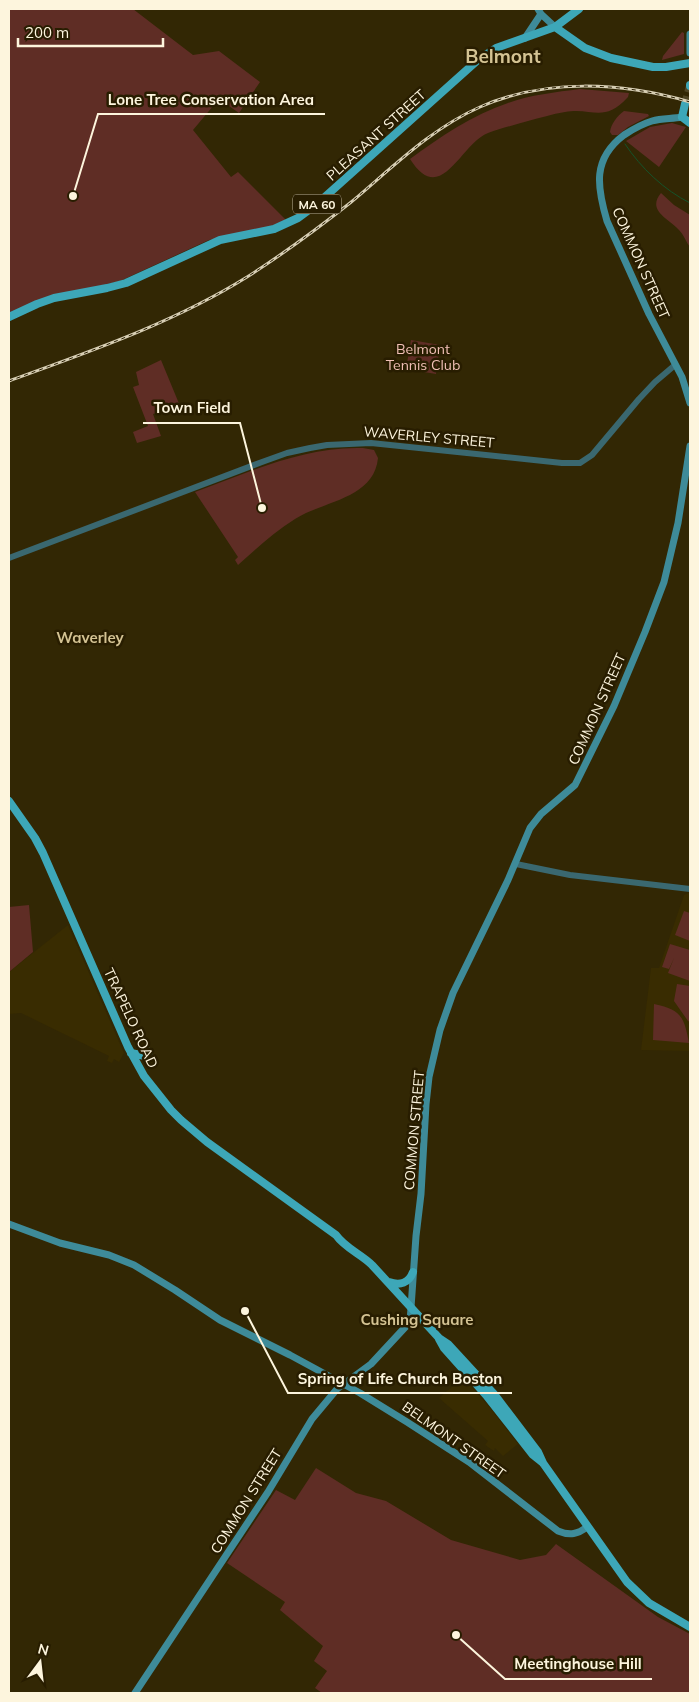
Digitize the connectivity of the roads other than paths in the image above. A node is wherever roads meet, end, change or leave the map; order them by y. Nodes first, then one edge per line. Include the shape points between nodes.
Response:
1 (579, 9) edge
2 (540, 12) edge
3 (555, 27) junction
4 (690, 34) edge
5 (525, 38) junction
6 (690, 53) edge
7 (690, 63) edge
8 (685, 104) dead end
9 (682, 117) junction
10 (690, 121) edge
11 (9, 317) edge
12 (675, 365) junction
13 (690, 376) edge
14 (682, 377) junction
15 (690, 403) edge
16 (690, 446) edge
17 (9, 558) edge
18 (9, 801) edge
19 (516, 864) junction
20 (690, 889) edge
21 (149, 1052) dead end
22 (131, 1053) junction
23 (9, 1224) edge
24 (414, 1272) junction
25 (388, 1281) junction
26 (411, 1307) junction
27 (344, 1384) junction
28 (588, 1527) junction
29 (690, 1627) edge
30 (134, 1693) edge

1 - 3 main road, PLEASANT STREET / MA 60
2 - 3 main road
2 - 5 main road
3 - 5 main road, PLEASANT STREET / MA 60
3 - 7 main road via 585,48 611,58 653,67
4 - 6 main road
5 - 11 main road, PLEASANT STREET / MA 60 via 496,48 479,59 298,218 270,230 211,243 126,282 54,298
8 - 9 main road
9 - 10 main road
9 - 12 main road, COMMON STREET via 650,122 632,130 617,141 599,170 602,206 607,221
12 - 14 main road, COMMON STREET
12 - 17 street, WAVERLEY STREET via 639,399 592,455 580,463 371,443 310,448 267,460
13 - 14 street
14 - 15 main road, COMMON STREET
16 - 19 main road, COMMON STREET via 664,582 645,632 575,785 535,821
18 - 22 main road, TRAPELO ROAD via 43,853
19 - 20 street via 570,875
19 - 24 main road, COMMON STREET via 456,986 440,1030 426,1104
21 - 22 main road via 143,1056
22 - 25 main road, TRAPELO ROAD via 156,1092 194,1131 336,1235
23 - 27 main road, BELMONT STREET via 60,1243 128,1262 225,1323
24 - 25 main road via 404,1283
24 - 26 main road, COMMON STREET
25 - 26 main road, TRAPELO ROAD
26 - 27 main road, COMMON STREET via 410,1321 405,1329 370,1364
26 - 28 main road, TRAPELO ROAD via 543,1464
27 - 28 main road, BELMONT STREET via 452,1450 558,1531 571,1534
27 - 30 main road, COMMON STREET via 307,1425 268,1492
28 - 29 main road via 638,1594

